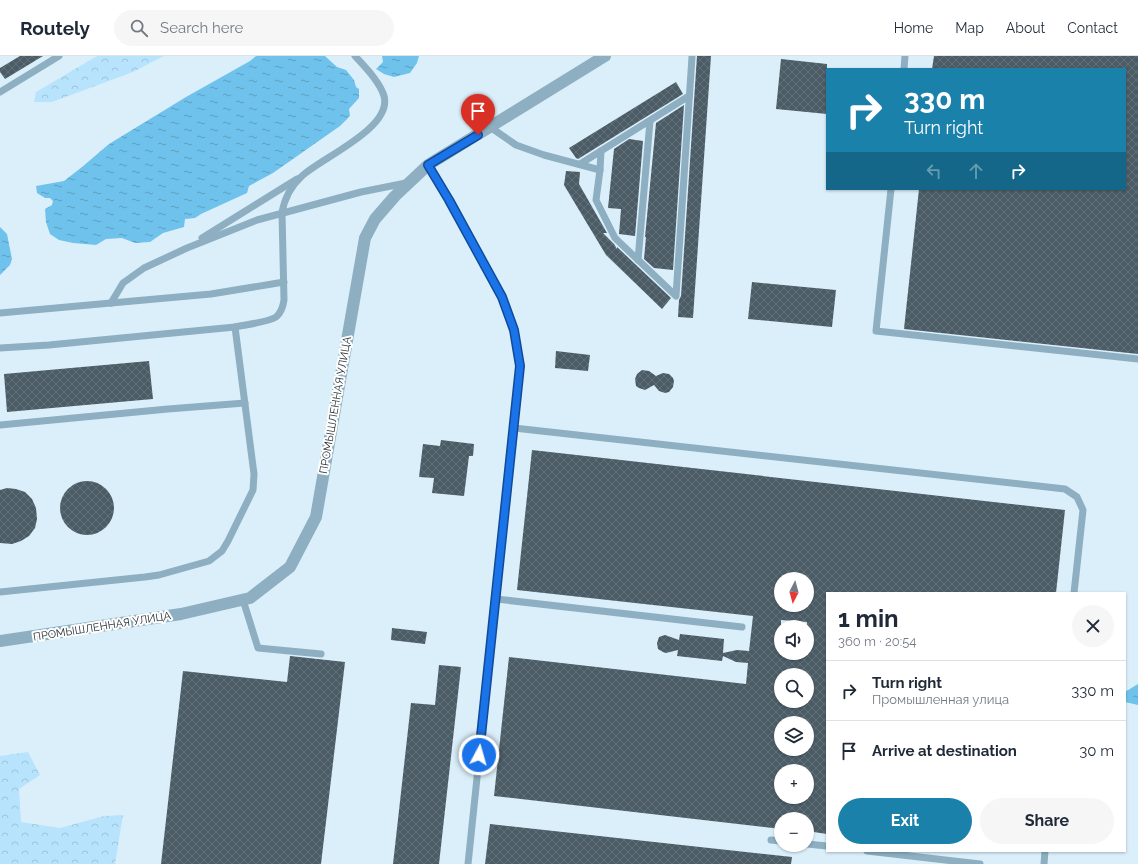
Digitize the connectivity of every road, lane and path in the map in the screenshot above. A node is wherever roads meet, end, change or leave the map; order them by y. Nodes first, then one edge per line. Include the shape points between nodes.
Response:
1 (59, 56) edge
2 (356, 56) edge
3 (605, 56) edge
4 (905, 56) edge
5 (692, 58) dead end
6 (904, 68) edge
7 (0, 92) edge
8 (690, 96) junction
9 (650, 121) junction
10 (490, 127) junction
11 (601, 151) junction
12 (580, 164) junction
13 (428, 165) junction
14 (600, 170) junction
15 (302, 176) junction
16 (409, 182) junction
17 (891, 190) edge
18 (282, 214) junction
19 (187, 248) junction
20 (638, 260) junction
21 (284, 282) junction
22 (111, 303) junction
23 (0, 313) edge
24 (235, 327) junction
25 (0, 348) edge
26 (1138, 359) edge
27 (245, 403) junction
28 (0, 425) edge
29 (514, 428) junction
30 (0, 592) edge
31 (1074, 592) edge
32 (496, 599) junction
33 (243, 600) junction
34 (742, 627) dead end
35 (0, 641) edge
36 (321, 654) dead end
37 (771, 840) dead end
38 (774, 840) edge
39 (814, 845) edge
40 (826, 846) edge
41 (876, 852) edge
42 (1045, 852) edge
43 (468, 864) edge
44 (980, 864) edge
45 (1044, 864) edge

1 - 7 lane
2 - 15 lane via 374,77 384,96 384,106 378,120 366,132
3 - 10 street, ПРОМЫШЛЕННАЯ УЛИЦА
4 - 6 lane
5 - 8 lane
8 - 9 lane
8 - 20 lane via 676,296
9 - 11 lane
9 - 20 lane
10 - 12 lane via 516,145
10 - 13 street, ПРОМЫШЛЕННАЯ УЛИЦА
11 - 12 lane
11 - 14 lane
12 - 14 lane
13 - 16 street, ПРОМЫШЛЕННАЯ УЛИЦА
13 - 29 lane via 502,297 514,330 520,366
14 - 20 lane via 596,200 615,238
15 - 18 lane via 290,190
15 - 19 lane
16 - 18 lane via 361,192
16 - 33 street, ПРОМЫШЛЕННАЯ УЛИЦА via 375,219 365,238 316,517 290,567 250,598
17 - 26 lane via 876,331
18 - 19 lane via 257,220
18 - 21 lane
19 - 22 lane via 144,268 123,283
21 - 22 lane via 212,294
21 - 24 lane via 282,310 275,318
22 - 23 lane
24 - 25 lane
24 - 27 lane
27 - 28 lane
27 - 30 lane via 254,474 253,490 228,541 215,558 158,575
29 - 31 lane via 1065,489 1077,497 1083,510
29 - 32 lane
32 - 34 lane
32 - 43 lane
33 - 35 street, ПРОМЫШЛЕННАЯ УЛИЦА via 181,614
33 - 36 lane via 258,648
37 - 38 lane
39 - 40 lane
41 - 44 lane
42 - 45 lane

